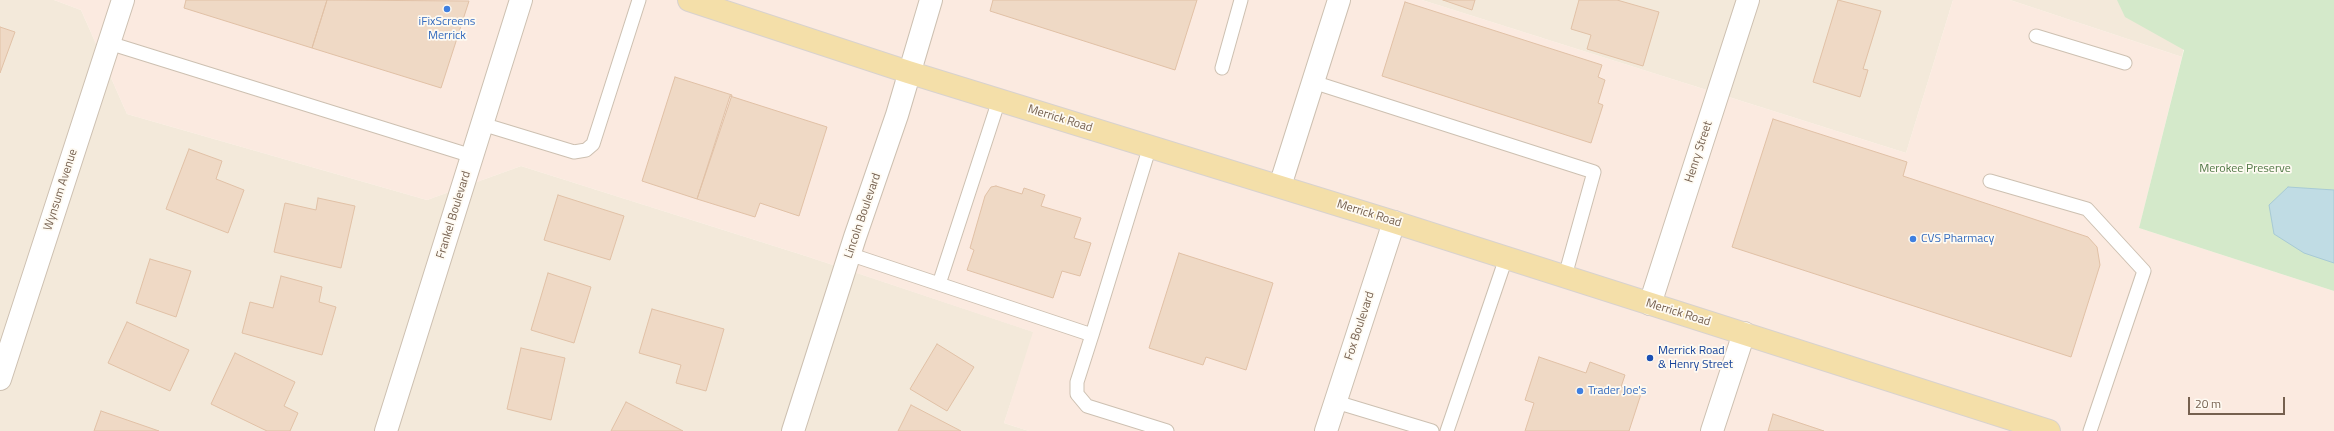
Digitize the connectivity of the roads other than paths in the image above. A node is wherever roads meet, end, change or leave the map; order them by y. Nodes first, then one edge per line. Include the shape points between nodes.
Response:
1 (122, 0) edge
2 (521, 0) edge
3 (639, 0) edge
4 (689, 0) edge
5 (931, 0) edge
6 (1241, 0) edge
7 (1339, 0) edge
8 (1748, 0) edge
9 (2036, 36) dead end
10 (108, 43) junction
11 (2125, 63) dead end
12 (1222, 68) dead end
13 (908, 72) junction
14 (1313, 82) junction
15 (999, 100) junction
16 (482, 124) junction
17 (1150, 146) junction
18 (472, 156) junction
19 (1990, 181) dead end
20 (1280, 186) junction
21 (1394, 222) junction
22 (849, 254) junction
23 (1506, 258) junction
24 (1565, 276) junction
25 (939, 284) junction
26 (1650, 304) junction
27 (1744, 333) junction
28 (1092, 335) junction
29 (0, 379) edge
30 (1336, 402) junction
31 (386, 431) edge
32 (793, 431) edge
33 (1167, 431) edge
34 (1326, 431) edge
35 (1432, 431) edge
36 (1447, 431) edge
37 (1712, 431) edge
38 (2049, 431) edge
39 (2090, 431) edge

1 - 10 street, Wynsum Avenue
2 - 16 street, Frankel Boulevard
3 - 16 lane via 593,144 586,150 574,152
4 - 13 main road, Merrick Road
5 - 13 street, Lincoln Boulevard
6 - 12 lane
7 - 14 street
8 - 26 street, Henry Street
9 - 11 lane
10 - 18 lane
10 - 29 street, Wynsum Avenue
13 - 15 main road, Merrick Road
13 - 22 street, Lincoln Boulevard via 898,115
14 - 20 street
14 - 24 lane via 1594,172
15 - 17 main road, Merrick Road
15 - 25 lane
16 - 18 street, Frankel Boulevard
17 - 20 main road, Merrick Road
17 - 28 lane
18 - 31 street, Frankel Boulevard
19 - 39 lane via 2087,209 2144,271
20 - 21 main road, Merrick Road
21 - 23 main road, Merrick Road
21 - 30 street, Fox Boulevard
22 - 25 lane
22 - 32 street, Lincoln Boulevard
23 - 24 main road, Merrick Road
23 - 36 lane
24 - 26 main road, Merrick Road
25 - 28 lane
26 - 27 main road, Merrick Road
27 - 37 street
27 - 38 main road, Merrick Road
28 - 33 lane via 1077,382 1077,394 1087,406
30 - 34 street, Fox Boulevard
30 - 35 lane

